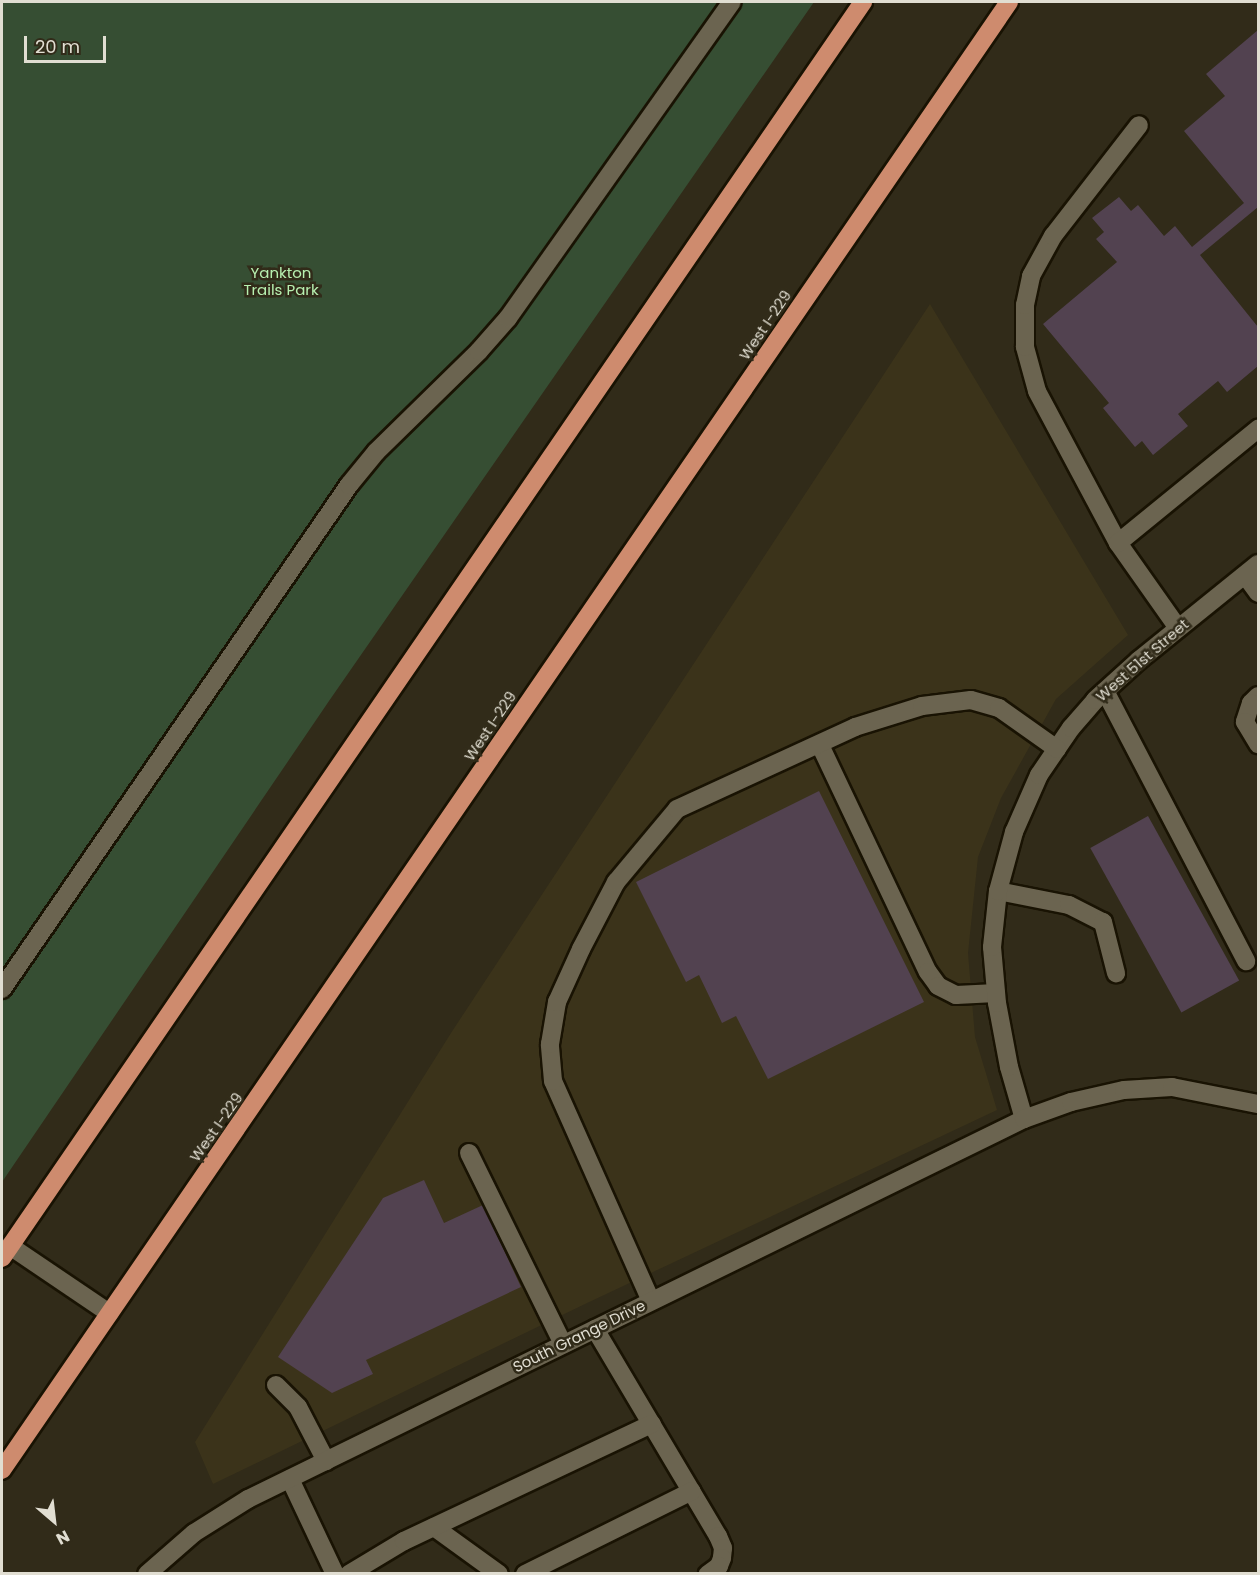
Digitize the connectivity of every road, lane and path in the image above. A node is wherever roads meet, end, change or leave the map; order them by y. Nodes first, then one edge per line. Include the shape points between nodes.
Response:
1 (732, 2) edge
2 (863, 2) edge
3 (1009, 2) edge
4 (1139, 125) dead end
5 (1258, 429) edge
6 (1118, 543) junction
7 (1252, 570) edge
8 (1258, 593) edge
9 (1178, 628) junction
10 (1105, 691) junction
11 (1258, 696) edge
12 (1258, 744) edge
13 (820, 745) junction
14 (1057, 749) junction
15 (998, 891) junction
16 (1246, 961) dead end
17 (1116, 973) dead end
18 (2, 989) edge
19 (996, 993) junction
20 (1258, 1104) edge
21 (1024, 1119) junction
22 (469, 1153) dead end
23 (6, 1252) edge
24 (651, 1301) junction
25 (109, 1313) junction
26 (595, 1329) junction
27 (563, 1344) junction
28 (276, 1385) dead end
29 (652, 1424) junction
30 (326, 1461) junction
31 (2, 1470) edge
32 (290, 1479) junction
33 (692, 1491) junction
34 (435, 1527) junction
35 (147, 1574) edge
36 (335, 1574) edge
37 (349, 1574) edge
38 (498, 1574) edge
39 (525, 1574) edge
40 (708, 1574) edge

1 - 18 street via 508,318 376,452 349,485
2 - 23 highway
3 - 25 highway, West I-229
4 - 6 street via 1053,236 1031,276 1025,305 1025,348 1037,391
5 - 6 street
6 - 9 street
7 - 8 street
7 - 9 street, West 51st Street
9 - 10 street, West 51st Street
10 - 14 street, West 51st Street
10 - 16 street
11 - 12 street via 1251,703 1245,722
13 - 14 street via 855,727 922,706 971,700 999,708
13 - 19 street via 928,972 938,986 956,995
13 - 24 street via 677,809 616,882 557,1002 550,1044 553,1081
14 - 15 street, West 51st Street via 1039,775 1014,832
15 - 17 street via 1069,905 1103,922
15 - 19 street, West 51st Street via 992,947
19 - 21 street, West 51st Street via 1009,1067
20 - 21 street, South Grange Drive via 1172,1087 1124,1090 1071,1102
21 - 24 street, South Grange Drive
22 - 27 street
23 - 25 street
24 - 26 street, South Grange Drive
25 - 31 highway, West I-229
26 - 27 street, South Grange Drive
26 - 29 street
27 - 30 street, South Grange Drive
28 - 30 street via 298,1407
29 - 33 street
29 - 34 street
30 - 32 street, South Grange Drive
32 - 35 street, South Grange Drive via 248,1499 194,1533
32 - 36 street
33 - 39 street
33 - 40 street via 723,1548 719,1566
34 - 37 street
34 - 38 street

